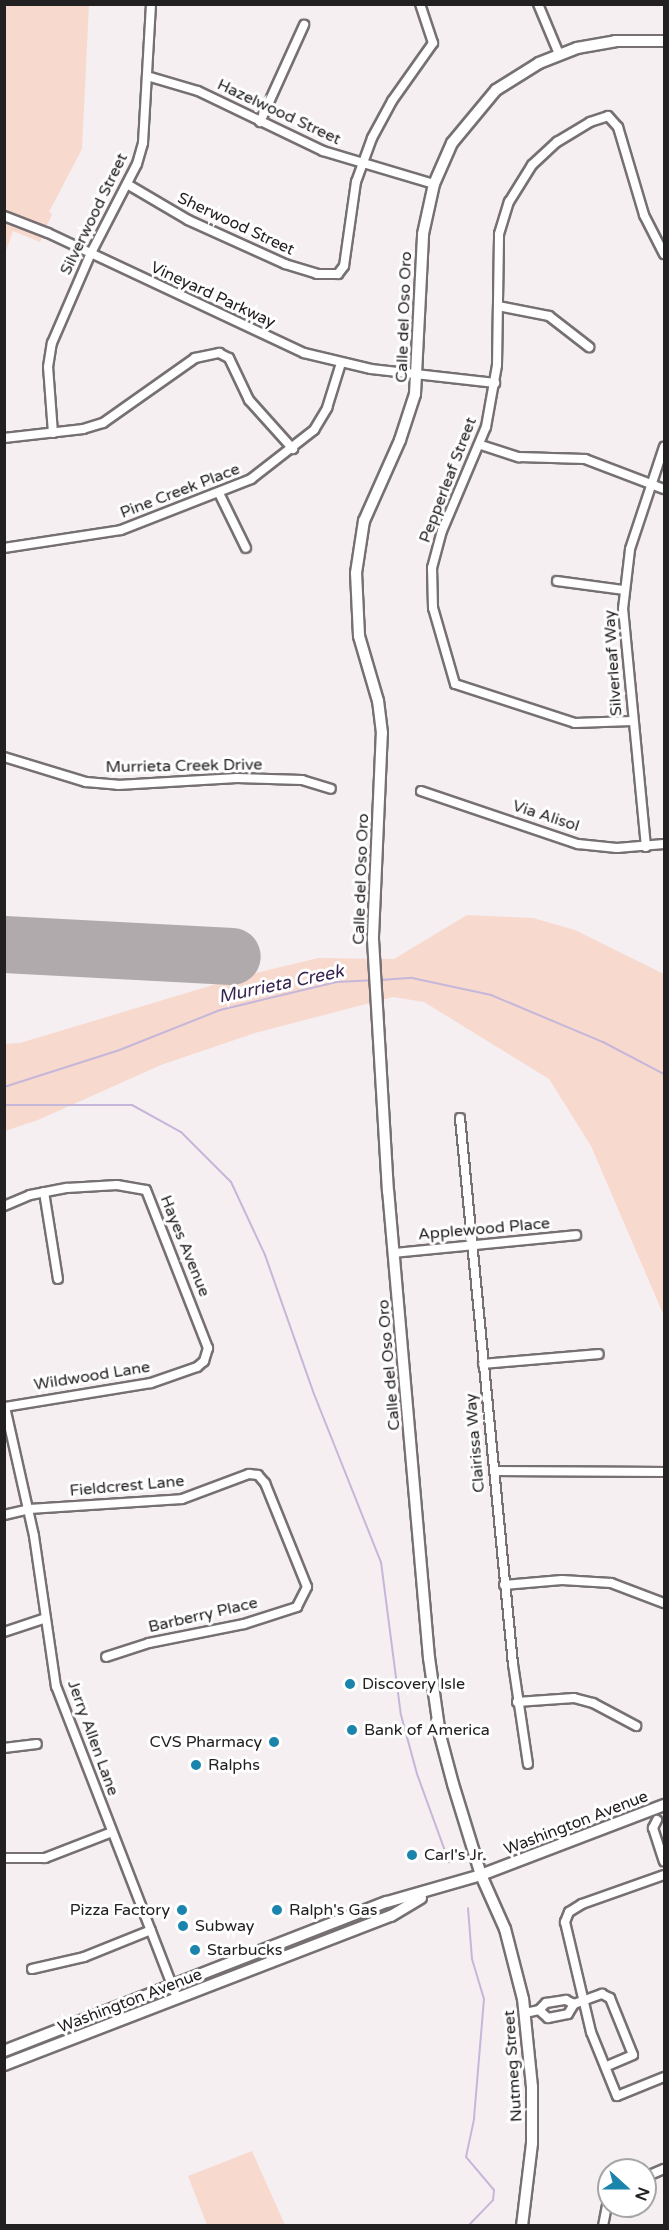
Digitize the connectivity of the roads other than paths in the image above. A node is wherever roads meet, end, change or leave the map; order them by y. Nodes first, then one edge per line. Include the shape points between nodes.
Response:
1 (151, 4) edge
2 (420, 4) edge
3 (538, 4) edge
4 (304, 25) dead end
5 (664, 41) edge
6 (559, 54) junction
7 (147, 76) junction
8 (260, 122) junction
9 (362, 165) junction
10 (127, 184) junction
11 (434, 184) junction
12 (4, 216) edge
13 (91, 253) junction
14 (664, 254) edge
15 (498, 306) junction
16 (589, 346) dead end
17 (341, 363) junction
18 (418, 375) junction
19 (495, 383) junction
20 (53, 433) junction
21 (4, 438) edge
22 (481, 445) junction
23 (664, 447) edge
24 (293, 449) junction
25 (650, 484) junction
26 (664, 489) edge
27 (219, 493) junction
28 (4, 548) edge
29 (246, 548) dead end
30 (557, 581) dead end
31 (624, 590) junction
32 (632, 722) junction
33 (4, 758) edge
34 (331, 789) dead end
35 (421, 791) dead end
36 (664, 844) edge
37 (646, 847) junction
38 (460, 1118) dead end
39 (44, 1192) junction
40 (4, 1206) edge
41 (576, 1235) dead end
42 (472, 1245) junction
43 (393, 1252) junction
44 (58, 1279) dead end
45 (208, 1348) joint
46 (599, 1354) dead end
47 (483, 1364) junction
48 (5, 1407) edge
49 (496, 1472) junction
50 (664, 1472) edge
51 (29, 1509) junction
52 (4, 1515) edge
53 (504, 1585) junction
54 (303, 1598) joint
55 (664, 1603) edge
56 (46, 1618) junction
57 (4, 1632) edge
58 (106, 1657) dead end
59 (517, 1702) junction
60 (636, 1726) dead end
61 (37, 1744) dead end
62 (4, 1748) edge
63 (528, 1764) dead end
64 (664, 1804) edge
65 (658, 1817) edge
66 (112, 1832) junction
67 (663, 1852) edge
68 (4, 1858) edge
69 (664, 1862) edge
70 (482, 1875) junction
71 (664, 1875) edge
72 (430, 1893) junction
73 (339, 1921) junction
74 (151, 1930) junction
75 (275, 1946) junction
76 (287, 1956) junction
77 (32, 1969) dead end
78 (227, 1980) junction
79 (172, 1985) junction
80 (177, 1998) junction
81 (556, 2002) junction
82 (578, 2002) junction
83 (539, 2010) junction
84 (525, 2013) junction
85 (558, 2015) junction
86 (4, 2051) edge
87 (4, 2066) edge
88 (605, 2067) junction
89 (664, 2077) edge
90 (522, 2226) edge

1 - 7 street, Silverwood Street
2 - 9 street via 433,43 381,118
3 - 6 street
4 - 8 street
5 - 6 main road, Calle del Oso Oro via 615,40
6 - 11 main road, Calle del Oso Oro via 512,79 479,106 452,143
7 - 8 street, Hazelwood Street via 189,87
7 - 10 street, Silverwood Street via 143,143
8 - 9 street, Hazelwood Street
9 - 10 street, Sherwood Street via 348,223 344,266 338,274 317,274 255,251 188,220
9 - 11 street, Hazelwood Street
10 - 13 street, Silverwood Street
11 - 18 main road, Calle del Oso Oro via 421,254
12 - 13 street, Vineyard Parkway
13 - 17 street, Vineyard Parkway via 304,353
13 - 20 street, Silverwood Street via 52,343 48,367
14 - 15 street, Pepperleaf Street via 644,216 618,127 608,116 557,142 532,165 515,190 499,234
15 - 16 street via 549,316
15 - 19 street, Pepperleaf Street
17 - 18 street, Vineyard Parkway
17 - 24 street, Pine Creek Place via 327,408 314,430
18 - 19 street, Vineyard Parkway
18 - 43 main road, Calle del Oso Oro via 400,440 364,521 356,573 359,636 378,701 382,733 373,936
19 - 22 street, Pepperleaf Street
20 - 21 street
20 - 24 street via 103,423 195,358 219,352 229,358 249,400
22 - 25 street via 519,457 585,459
22 - 32 street, Pepperleaf Street via 442,531 432,568 433,608 455,684 575,723
23 - 25 street, Silverleaf Way
24 - 27 street, Pine Creek Place via 251,479
25 - 26 street
25 - 31 street, Silverleaf Way via 630,549
27 - 28 street, Pine Creek Place via 121,530
27 - 29 street
30 - 31 street
31 - 32 street, Silverleaf Way via 623,628
32 - 37 street, Silverleaf Way
33 - 34 street, Murrieta Creek Drive via 86,782 107,784 237,778 302,780
35 - 37 street, Via Alisol via 579,844
36 - 37 street, Via Alisol
38 - 42 street, Clairissa Way
39 - 40 street, Hayes Avenue
39 - 44 street
39 - 45 street, Hayes Avenue via 117,1185 146,1190
41 - 42 street, Applewood Place
42 - 43 street, Applewood Place
42 - 47 street, Clairissa Way
43 - 70 main road, Calle del Oso Oro via 434,1695 453,1784
45 - 48 street, Wildwood Lane via 204,1361 196,1367 151,1383
46 - 47 street
47 - 49 street, Clairissa Way
48 - 51 street, Jerry Allen Lane
49 - 50 street
49 - 53 street, Clairissa Way
51 - 52 street, Fieldcrest Lane
51 - 54 street, Fieldcrest Lane via 182,1499 249,1474 258,1475 275,1505 307,1587
51 - 56 street, Jerry Allen Lane
53 - 55 street via 562,1580 611,1583
53 - 59 street, Clairissa Way
54 - 58 street, Barberry Place via 297,1607 244,1624 149,1643
56 - 57 street
56 - 66 street, Jerry Allen Lane via 56,1686
59 - 60 street via 574,1698 593,1703
59 - 63 street, Clairissa Way
61 - 62 street
64 - 65 main road, Washington Avenue
65 - 67 street via 653,1828
65 - 70 main road, Washington Avenue
66 - 68 street via 45,1858
66 - 74 street, Jerry Allen Lane
67 - 69 street
70 - 72 main road, Washington Avenue
70 - 84 main road, Nutmeg Street via 505,1929
71 - 82 street via 609,1892 569,1912 565,1922
72 - 73 main road, Washington Avenue via 387,1902
72 - 76 main road, Washington Avenue via 391,1916
73 - 75 main road, Washington Avenue
73 - 76 main road via 338,1927 297,1946
74 - 77 street via 84,1957
74 - 79 street, Jerry Allen Lane
75 - 78 main road via 266,1957 233,1972
75 - 79 main road, Washington Avenue
76 - 78 main road, Washington Avenue
78 - 80 main road, Washington Avenue
79 - 80 street, Jerry Allen Lane
79 - 86 main road, Washington Avenue
80 - 87 main road, Washington Avenue
81 - 82 street
81 - 83 street via 546,2003
81 - 85 street
82 - 85 street via 568,2014
82 - 88 street
82 - 88 street via 602,1994 610,1998 633,2055
83 - 84 street
83 - 85 street via 548,2018
84 - 90 main road, Nutmeg Street via 532,2143
88 - 89 street via 617,2096

